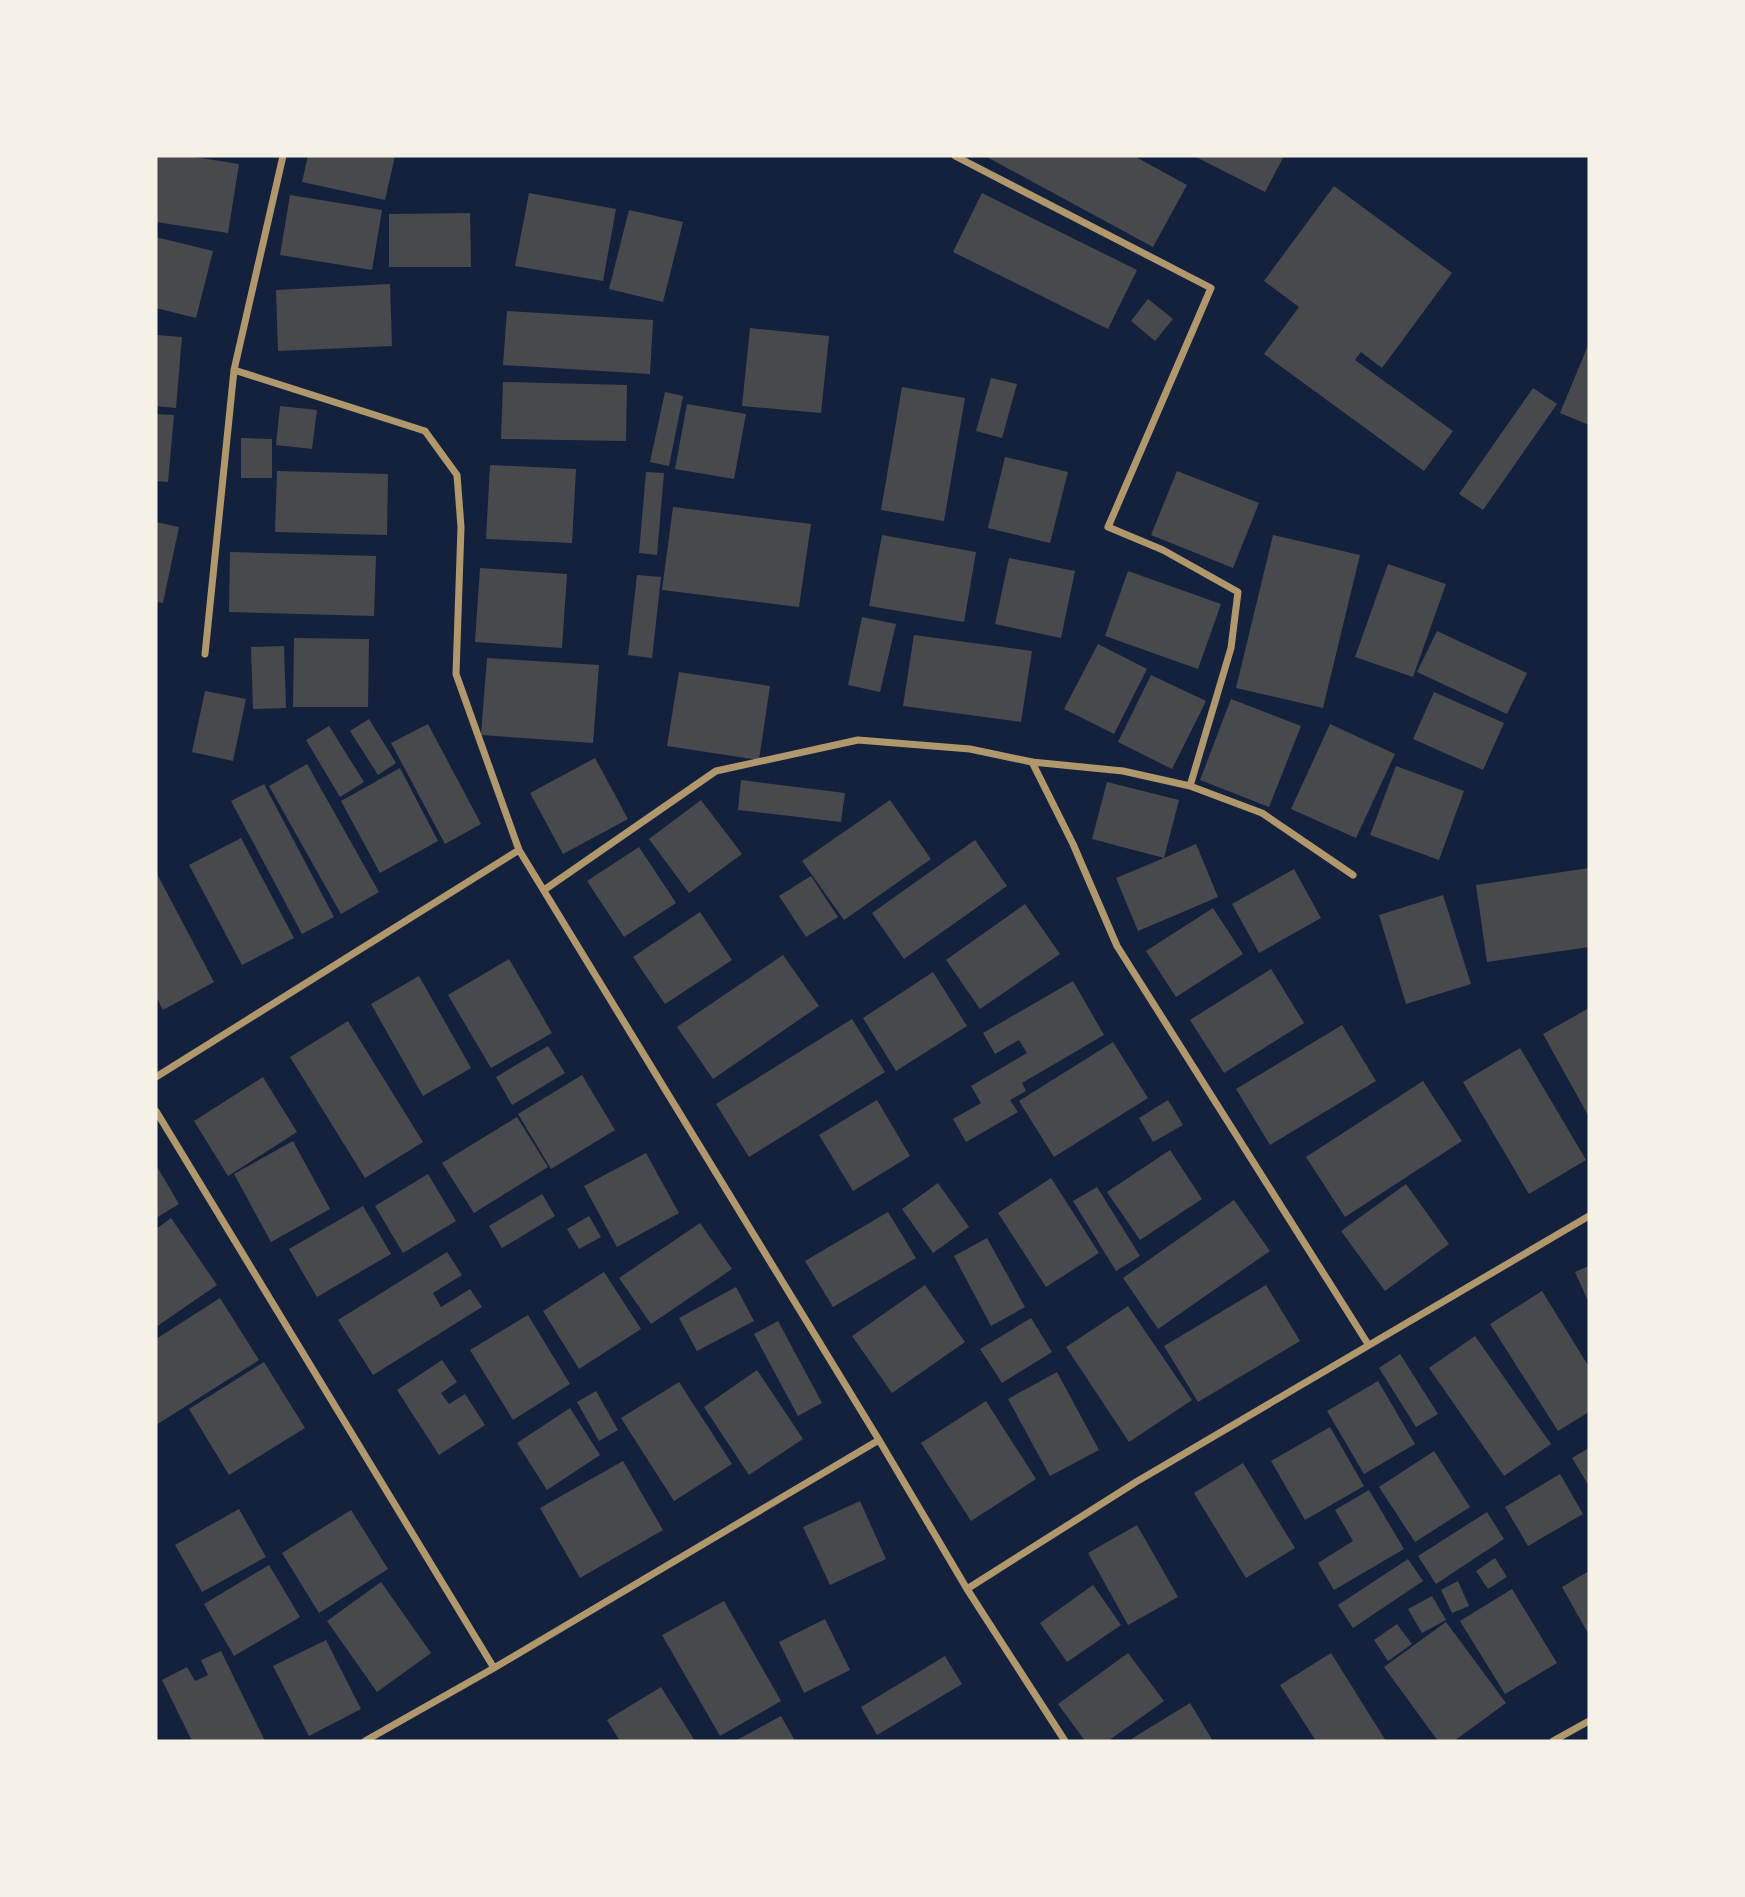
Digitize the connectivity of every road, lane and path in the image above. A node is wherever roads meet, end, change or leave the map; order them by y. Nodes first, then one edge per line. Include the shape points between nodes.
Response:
1 (283, 156) edge
2 (955, 156) edge
3 (234, 370) junction
4 (205, 654) dead end
5 (1032, 762) junction
6 (1190, 786) junction
7 (519, 850) junction
8 (1353, 875) dead end
9 (544, 891) junction
10 (156, 1077) edge
11 (156, 1111) edge
12 (1589, 1216) edge
13 (1368, 1344) junction
14 (879, 1440) junction
15 (967, 1589) junction
16 (495, 1668) junction
17 (1589, 1721) edge
18 (365, 1741) edge
19 (1065, 1741) edge
20 (1553, 1741) edge

1 - 3 street
2 - 6 street via 1211,288 1108,527 1163,550 1238,592 1231,648
3 - 4 street
3 - 7 street via 425,431 457,475 461,527 456,674
5 - 6 street via 1123,771
5 - 9 street via 970,749 858,740 716,771
5 - 13 street via 1117,946
6 - 8 street via 1262,813
7 - 9 street
7 - 10 street
9 - 14 street
11 - 16 street
12 - 13 street
13 - 15 street
14 - 15 street
14 - 16 street
15 - 19 street
16 - 18 street
17 - 20 street

